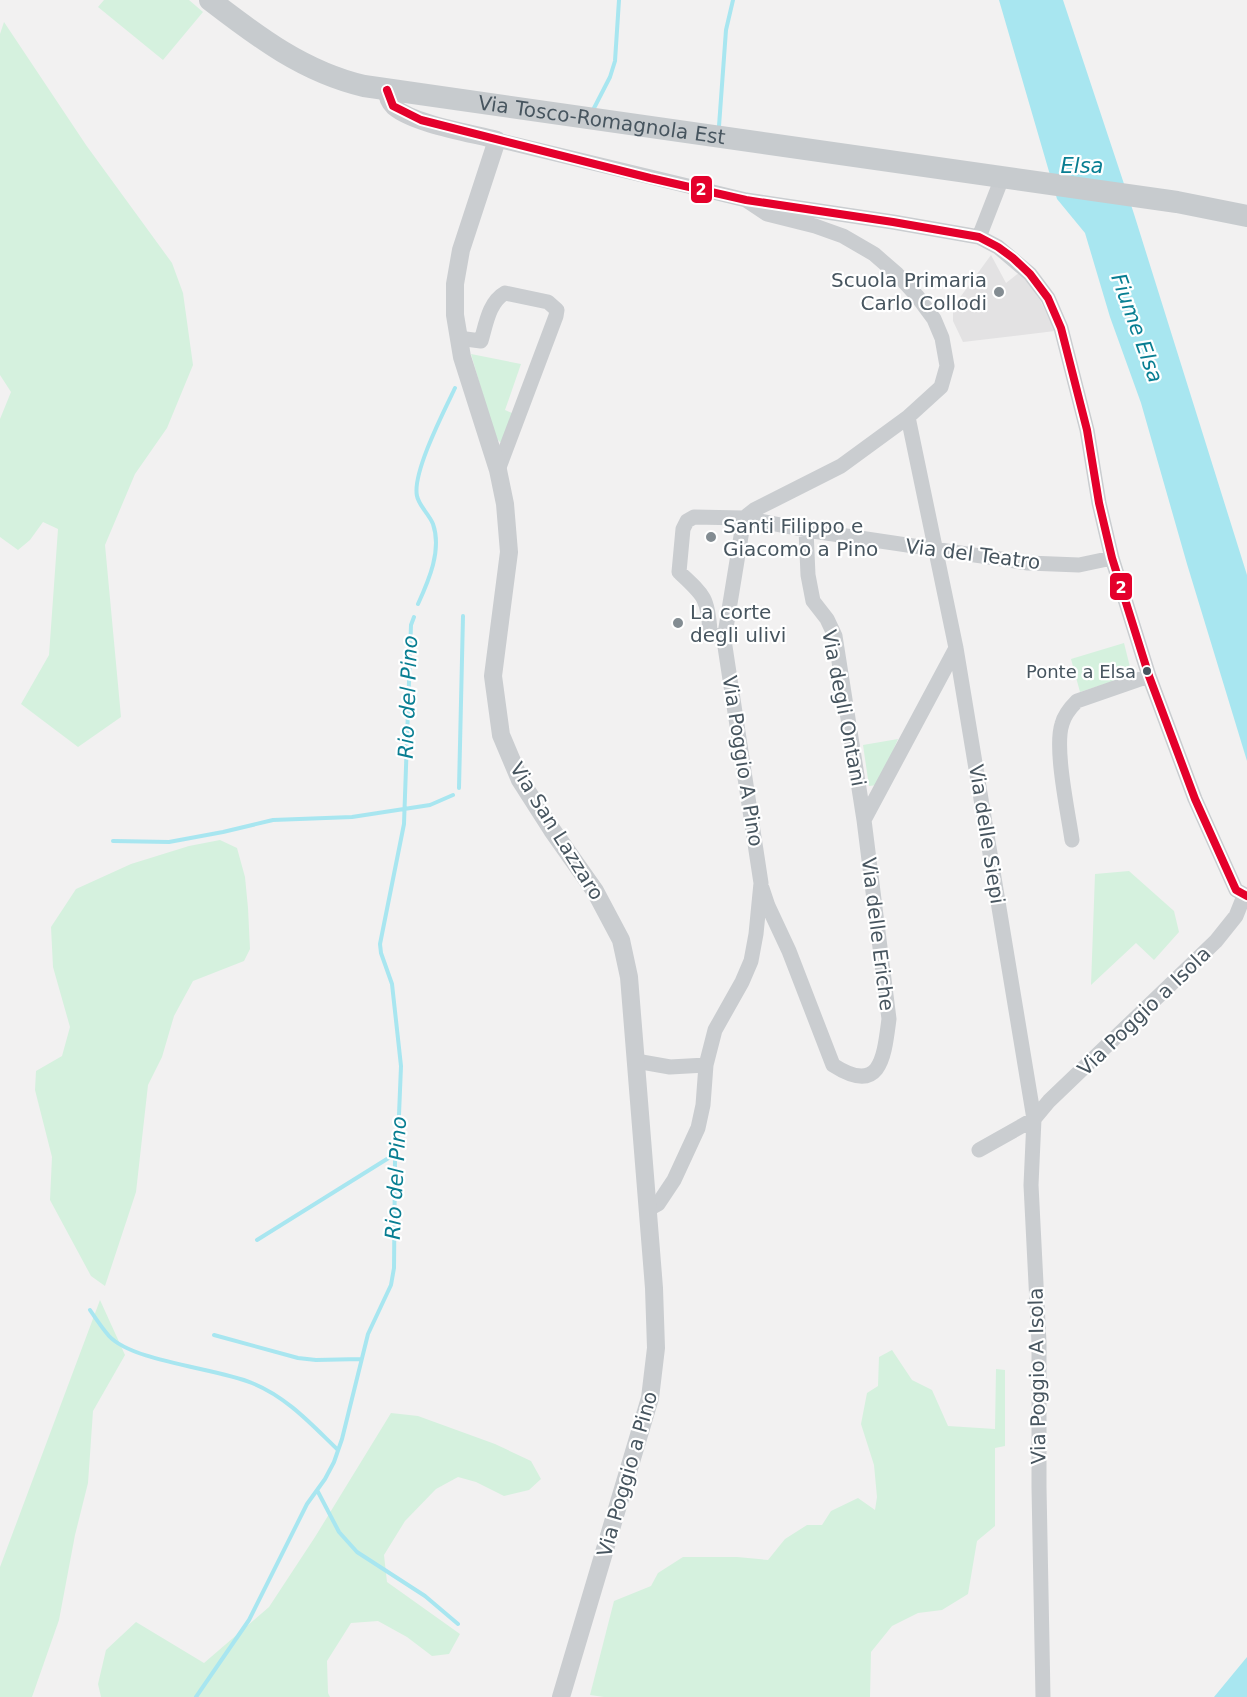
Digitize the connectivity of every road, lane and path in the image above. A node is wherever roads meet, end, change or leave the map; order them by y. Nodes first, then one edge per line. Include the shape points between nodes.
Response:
1 (210, 0) edge
2 (387, 90) junction
3 (497, 140) junction
4 (1009, 179) junction
5 (746, 200) junction
6 (1247, 216) edge
7 (979, 237) junction
8 (458, 338) junction
9 (908, 417) junction
10 (498, 470) junction
11 (744, 518) junction
12 (806, 530) junction
13 (935, 550) junction
14 (1112, 558) junction
15 (724, 640) junction
16 (956, 648) junction
17 (1149, 676) junction
18 (864, 820) junction
19 (1072, 840) dead end
20 (761, 883) junction
21 (1245, 896) edge
22 (636, 1061) junction
23 (706, 1065) junction
24 (1034, 1119) junction
25 (979, 1150) dead end
26 (649, 1209) junction
27 (561, 1697) edge
28 (1043, 1697) edge

1 - 2 main road, Via Tosco-Romagnola Est via 264,41 312,69 341,81
2 - 3 street via 390,102 401,111
2 - 4 main road, Via Tosco-Romagnola Est
3 - 5 street
3 - 8 street, Via San Lazzaro via 461,250 455,284
4 - 6 main road, Via Tosco-Romagnola Est via 1210,207
4 - 7 street
5 - 7 street
5 - 9 street via 767,214 843,236 874,254 917,296 942,338 947,366 941,387
7 - 14 street via 1005,252 1030,274 1048,298 1061,328
8 - 10 street, Via San Lazzaro
8 - 10 street via 480,341 490,310 505,293 548,302 556,310
9 - 11 street via 840,466
9 - 13 street, Via delle Siepi
10 - 22 street, Via San Lazzaro via 509,552 493,676 501,735 520,780 595,891 621,940 629,976
11 - 12 street, Via del Teatro
11 - 15 street, Via Poggio A Pino
11 - 15 street, Via del Teatro via 694,517 683,529 679,572 701,593 710,632
12 - 13 street, Via del Teatro
12 - 18 street, Via degli Ontani via 813,601 835,636
13 - 14 street, Via del Teatro via 1028,563 1079,565
13 - 16 street, Via delle Siepi
14 - 17 street
15 - 20 street, Via Poggio A Pino
16 - 18 street
16 - 24 street, Via delle Siepi
17 - 19 street via 1077,701 1062,724 1059,745
17 - 21 street via 1195,799 1236,890
18 - 20 street, Via delle Eriche via 889,1019 885,1050 877,1070 867,1076 857,1077 833,1065
20 - 23 street, Via Poggio A Pino via 751,961 715,1030
21 - 24 street, Via Poggio a Isola via 1236,916 1216,941
22 - 23 street via 670,1067
22 - 26 street, Via San Lazzaro
23 - 26 street, Via Poggio A Pino via 698,1128 674,1180 658,1204
24 - 25 street
24 - 28 street, Via Poggio A Isola via 1031,1185 1039,1343
26 - 27 street, Via Poggio a Pino via 656,1348 650,1398

